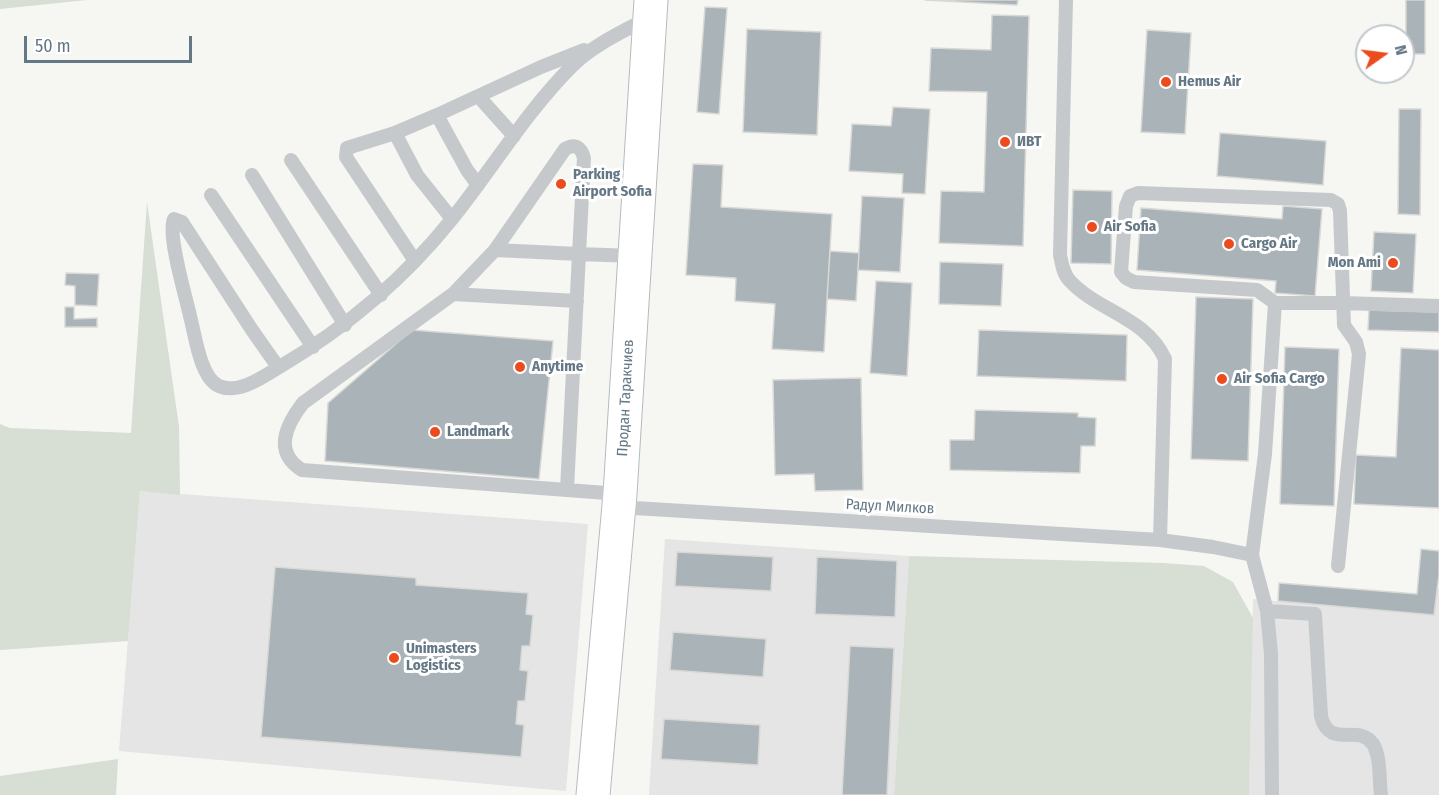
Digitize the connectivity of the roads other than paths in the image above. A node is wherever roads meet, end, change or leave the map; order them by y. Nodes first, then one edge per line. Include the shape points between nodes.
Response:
1 (1066, 0) edge
2 (651, 8) edge
3 (605, 41) junction
4 (479, 97) junction
5 (437, 115) junction
6 (394, 133) junction
7 (514, 136) junction
8 (291, 160) dead end
9 (252, 175) dead end
10 (478, 184) junction
11 (211, 195) dead end
12 (452, 219) junction
13 (495, 250) junction
14 (579, 254) junction
15 (634, 256) junction
16 (415, 261) junction
17 (453, 294) junction
18 (381, 295) junction
19 (577, 301) junction
20 (1275, 303) junction
21 (1342, 303) junction
22 (1439, 306) edge
23 (345, 325) junction
24 (313, 347) junction
25 (278, 368) junction
26 (567, 489) junction
27 (619, 501) junction
28 (1160, 540) junction
29 (1252, 555) junction
30 (1338, 566) dead end
31 (1267, 611) junction
32 (593, 795) edge
33 (1272, 795) edge
34 (1381, 795) edge

1 - 28 lane via 1060,255 1069,280 1138,326 1160,348 1165,359
2 - 3 lane
2 - 15 street, Продан Таракчиев
3 - 4 lane
3 - 7 lane via 574,64
4 - 5 lane
4 - 7 lane
5 - 6 lane
5 - 10 lane
6 - 12 lane via 417,175
6 - 16 lane via 347,148 346,157
7 - 10 lane
8 - 18 lane
9 - 23 lane
10 - 12 lane
11 - 24 lane
12 - 16 lane
13 - 14 lane
13 - 14 lane, Радул Милков via 565,149 578,146 584,158
13 - 17 lane, Радул Милков
14 - 15 lane
14 - 19 lane
15 - 27 street, Продан Таракчиев
16 - 18 lane
17 - 19 lane
17 - 26 lane, Радул Милков via 303,403 284,440 291,461 302,470
18 - 23 lane
19 - 26 lane
20 - 21 lane
20 - 21 lane via 1257,290 1134,282 1126,278 1121,272 1130,196 1138,193 1331,200 1340,211
20 - 29 lane via 1265,454
21 - 22 lane
21 - 30 lane via 1344,326 1356,342 1359,354
23 - 24 lane
24 - 25 lane
25 - 25 lane via 230,389 217,386 209,377 201,360 176,254 174,219 182,222
26 - 27 lane, Радул Милков
27 - 28 lane, Радул Милков
27 - 32 street, Продан Таракчиев
28 - 29 lane, Радул Милков
29 - 31 lane
31 - 33 lane
31 - 34 lane via 1315,614 1324,727 1332,734 1368,738 1377,753

